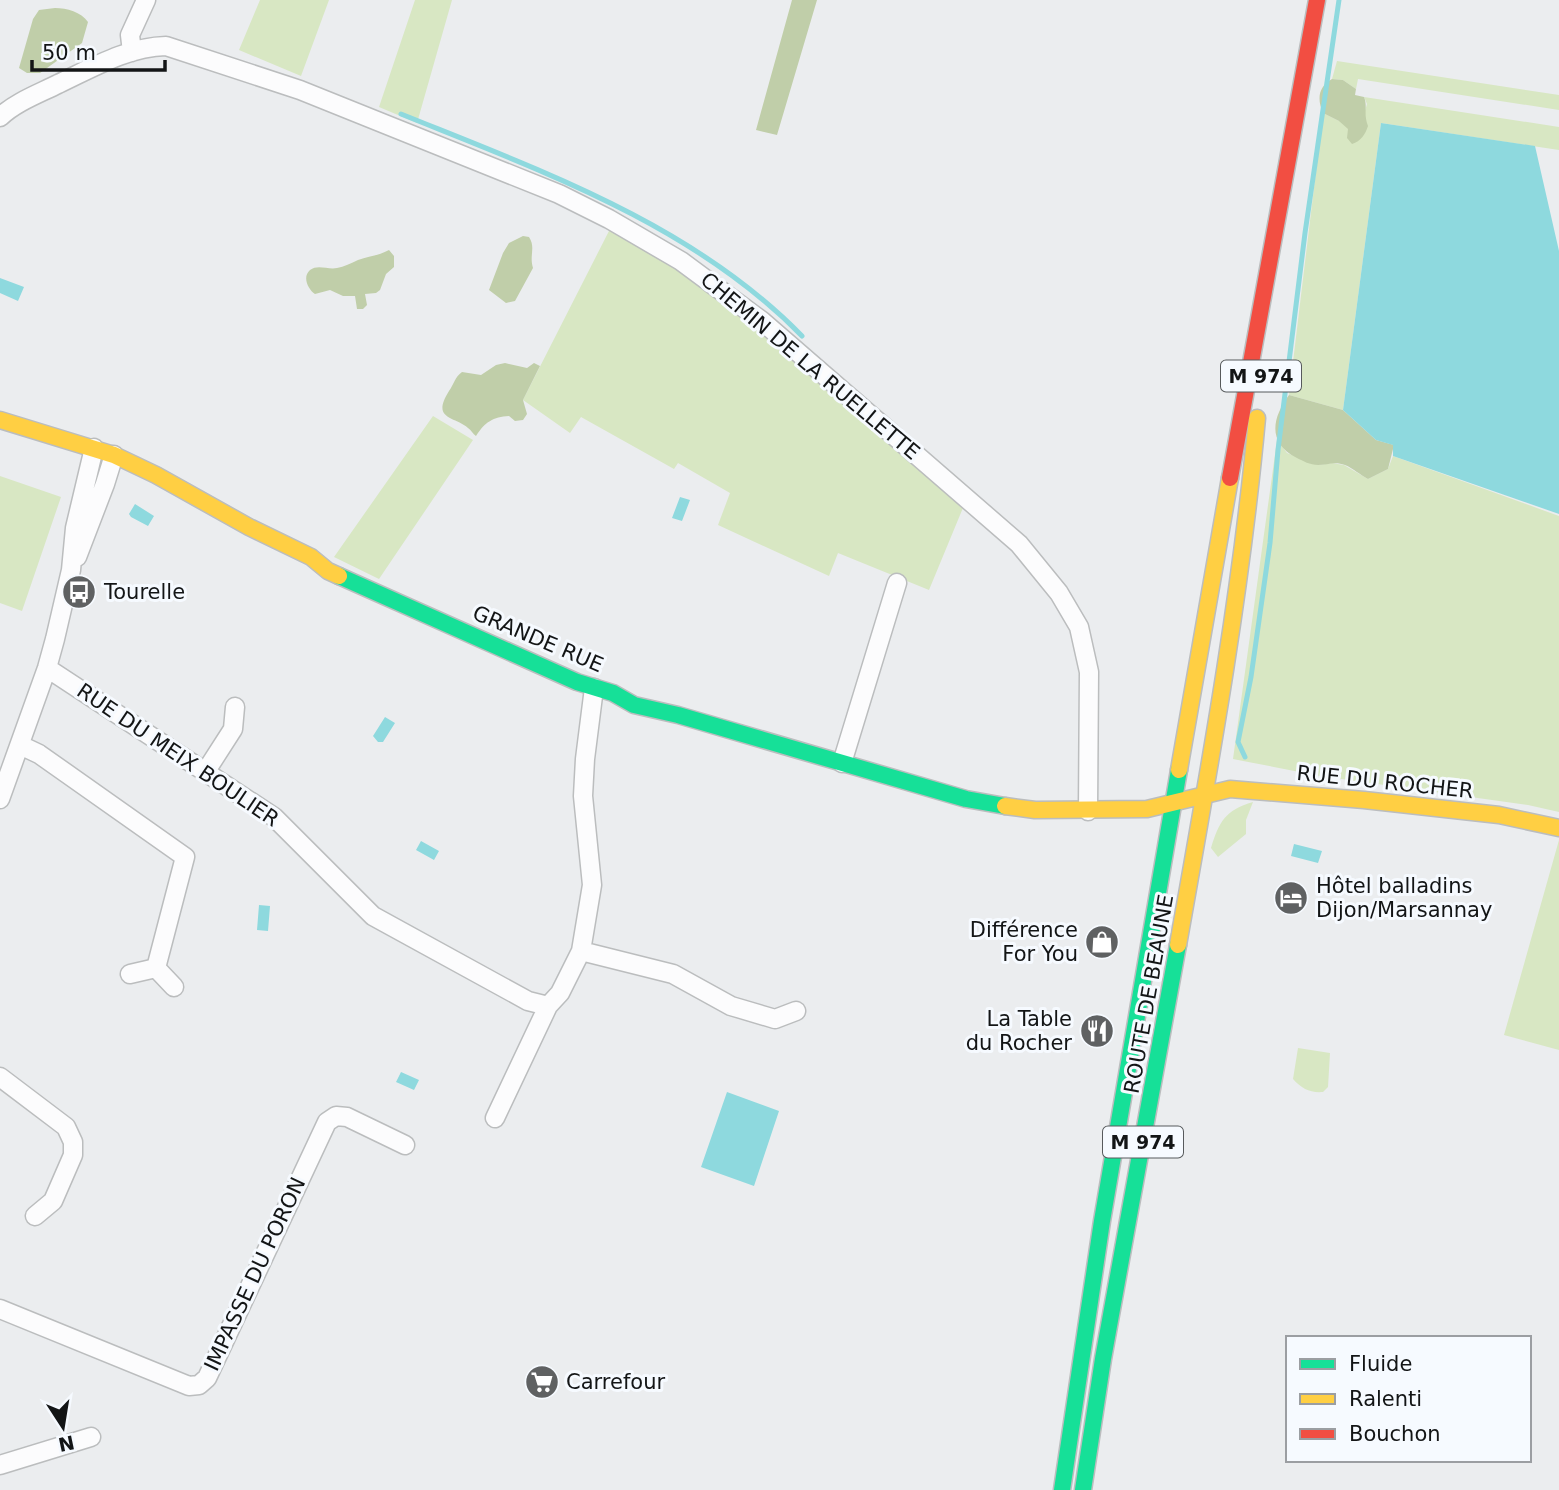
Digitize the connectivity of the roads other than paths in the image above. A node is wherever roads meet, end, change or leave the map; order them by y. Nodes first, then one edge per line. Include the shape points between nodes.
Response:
1 (146, 0) edge
2 (1317, 0) edge
3 (132, 52) junction
4 (0, 117) edge
5 (1274, 238) junction
6 (0, 420) edge
7 (94, 448) junction
8 (114, 455) junction
9 (71, 570) junction
10 (897, 583) dead end
11 (47, 668) junction
12 (594, 688) junction
13 (235, 707) dead end
14 (20, 745) junction
15 (842, 763) junction
16 (206, 771) junction
17 (1205, 795) junction
18 (0, 799) edge
19 (1175, 803) junction
20 (1088, 811) junction
21 (1559, 828) edge
22 (581, 951) junction
23 (156, 968) junction
24 (130, 974) dead end
25 (174, 987) dead end
26 (548, 1006) junction
27 (796, 1011) dead end
28 (0, 1077) edge
29 (495, 1118) dead end
30 (405, 1145) dead end
31 (35, 1216) dead end
32 (0, 1309) edge
33 (92, 1437) dead end
34 (0, 1465) edge
35 (1062, 1490) edge
36 (1083, 1490) edge

1 - 3 street via 130,35
2 - 5 main road, M 974
3 - 4 street, CHEMIN DE LA RUELLETTE via 18,103
3 - 20 street, CHEMIN DE LA RUELLETTE via 155,46 178,49 321,99 559,194 681,261 762,321 1019,544 1073,614 1089,672
5 - 17 main road, M 974 via 1248,515
5 - 19 main road, M 974
6 - 7 main road, GRANDE RUE
7 - 8 main road, GRANDE RUE
7 - 9 street via 75,528
8 - 9 street
8 - 12 main road, GRANDE RUE via 311,557 328,571
9 - 11 street
10 - 15 street
11 - 14 street
11 - 16 street, RUE DU MEIX BOULIER
12 - 15 main road, GRANDE RUE via 662,713
12 - 22 street via 583,796 592,885
13 - 16 street via 233,729
14 - 18 street
14 - 23 street via 185,857
15 - 20 main road, GRANDE RUE via 985,804
16 - 26 street, RUE DU MEIX BOULIER via 274,817 373,916 528,1001
17 - 19 main road, RUE DU ROCHER
17 - 21 main road, RUE DU ROCHER via 1230,789 1364,800 1499,815
17 - 36 main road, ROUTE DE BEAUNE / M 974
19 - 20 main road, GRANDE RUE
19 - 35 main road, ROUTE DE BEAUNE / M 974 via 1102,1221
22 - 26 street via 560,993
22 - 27 street via 673,974 731,1006 775,1019
23 - 24 street
23 - 25 street
26 - 29 street
28 - 31 street via 66,1128 73,1142 73,1155 53,1201
30 - 32 street, IMPASSE DU PORON via 346,1117 336,1116 327,1122 207,1378 199,1385 189,1386
33 - 34 street

